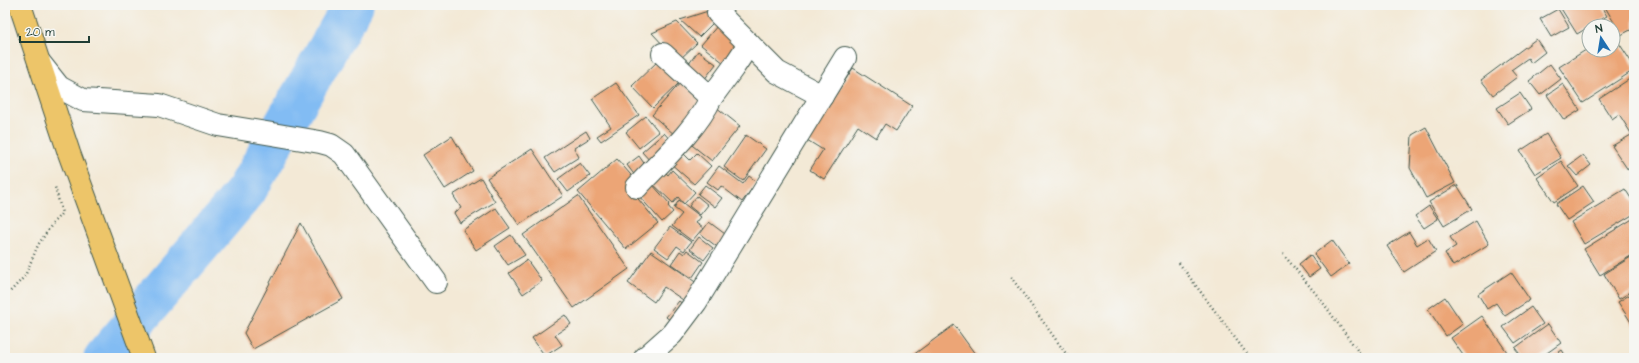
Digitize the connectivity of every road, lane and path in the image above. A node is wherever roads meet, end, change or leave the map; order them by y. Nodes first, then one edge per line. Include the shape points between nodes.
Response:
1 (20, 5) edge
2 (718, 13) dead end
3 (749, 44) junction
4 (663, 54) dead end
5 (845, 58) dead end
6 (38, 60) junction
7 (822, 96) junction
8 (711, 98) junction
9 (55, 184) dead end
10 (637, 187) dead end
11 (1283, 254) dead end
12 (1178, 263) dead end
13 (1011, 277) dead end
14 (436, 282) dead end
15 (5, 297) edge
16 (144, 358) edge
17 (645, 358) edge
18 (1070, 358) edge
19 (1250, 358) edge
20 (1363, 358) edge

1 - 6 main road
2 - 3 street
3 - 7 street via 777,72
3 - 8 street
4 - 8 street
5 - 7 street
6 - 14 street via 59,86 83,100 159,105 218,125 331,145 344,154
6 - 16 main road
7 - 17 street via 696,302 672,334
8 - 10 street via 693,125
9 - 15 path via 62,213 38,245 25,276
11 - 20 path via 1321,300
12 - 19 path
13 - 18 path

